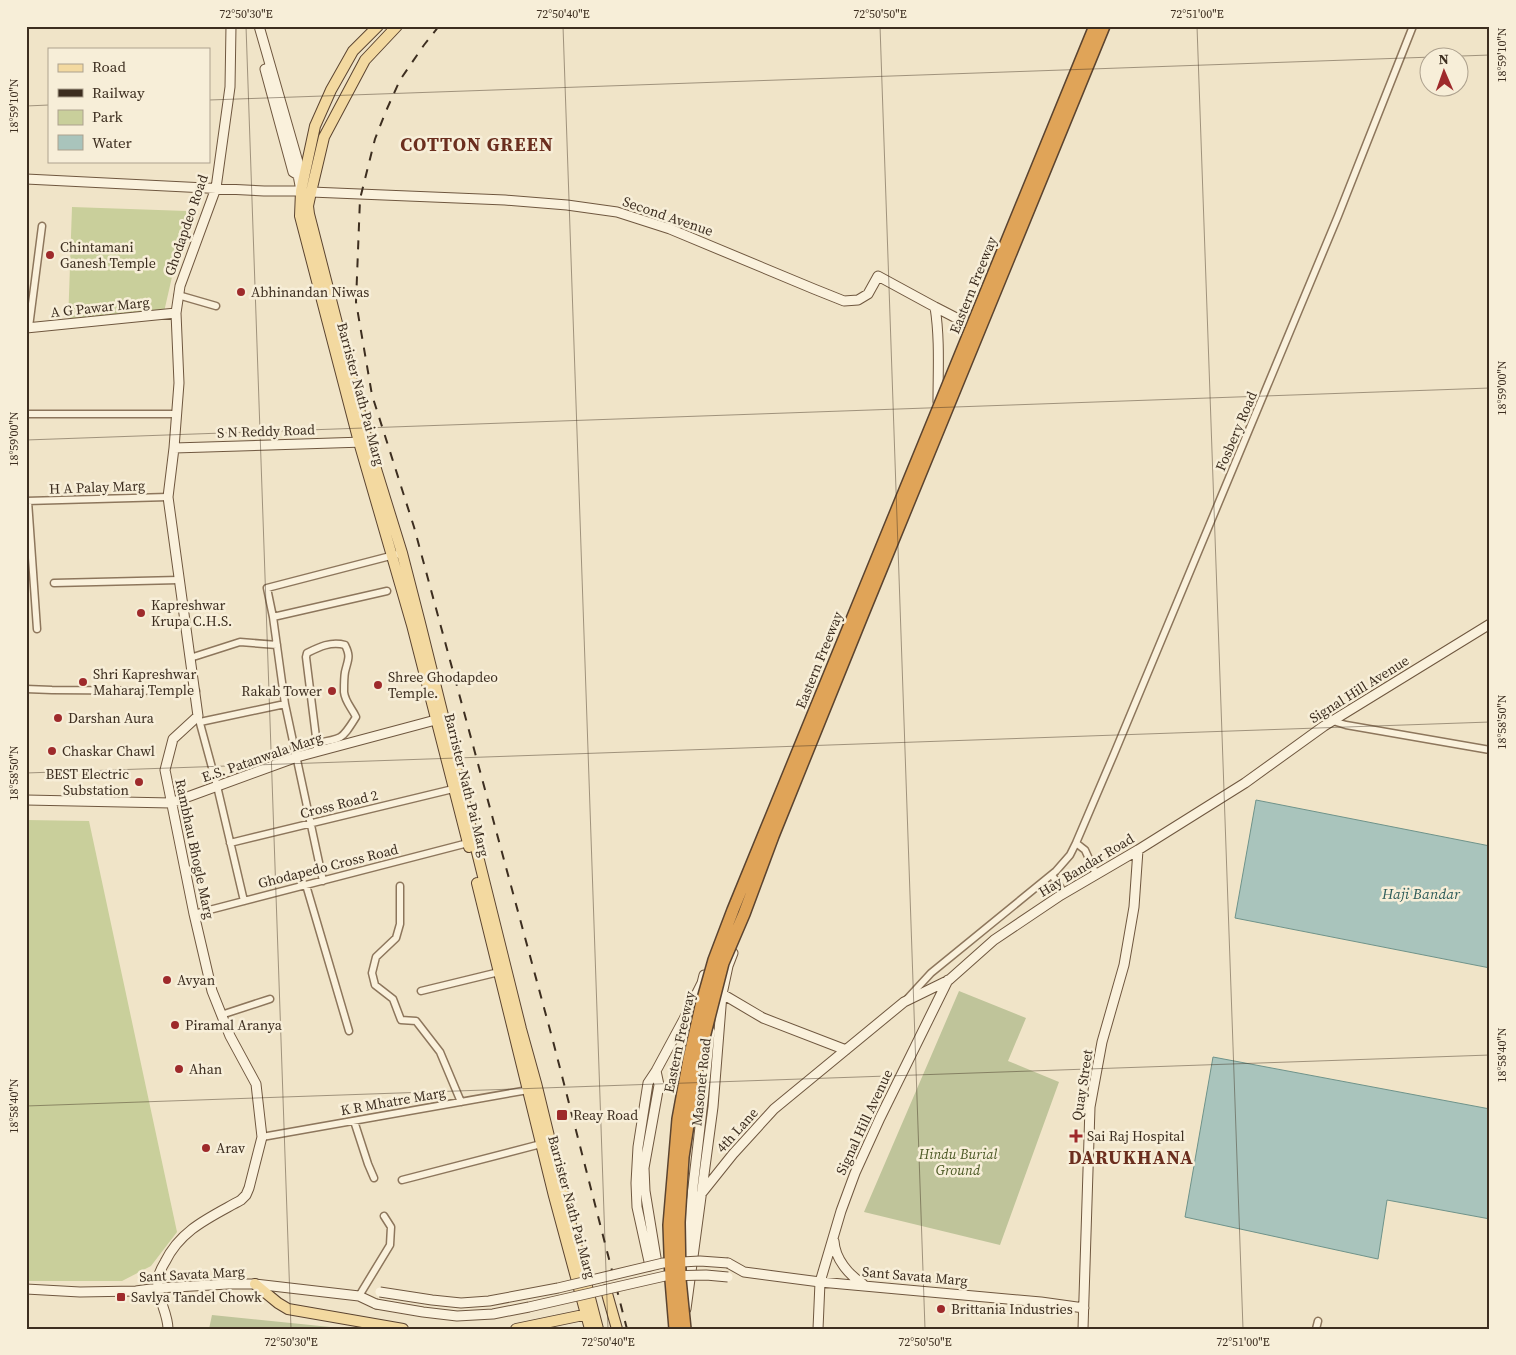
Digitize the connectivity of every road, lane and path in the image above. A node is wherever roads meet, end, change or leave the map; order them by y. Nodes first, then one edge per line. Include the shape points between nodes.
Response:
1 (231, 26) edge
2 (253, 26) edge
3 (259, 26) edge
4 (378, 26) edge
5 (397, 26) edge
6 (1094, 26) edge
7 (1105, 26) edge
8 (1413, 26) edge
9 (298, 175) junction
10 (26, 179) edge
11 (216, 188) junction
12 (306, 191) junction
13 (42, 226) dead end
14 (178, 294) junction
15 (216, 306) dead end
16 (935, 307) junction
17 (176, 314) junction
18 (968, 324) junction
19 (28, 328) edge
20 (938, 402) junction
21 (952, 409) junction
22 (26, 414) edge
23 (176, 414) junction
24 (363, 442) junction
25 (174, 448) junction
26 (168, 497) junction
27 (27, 501) edge
28 (397, 554) junction
29 (30, 574) edge
30 (179, 580) junction
31 (54, 584) dead end
32 (387, 591) dead end
33 (273, 617) junction
34 (1490, 624) edge
35 (37, 629) dead end
36 (277, 645) junction
37 (190, 658) junction
38 (26, 688) edge
39 (196, 691) junction
40 (285, 704) junction
41 (199, 719) junction
42 (440, 719) junction
43 (1333, 721) junction
44 (317, 747) junction
45 (1490, 750) edge
46 (297, 757) junction
47 (1245, 782) joint
48 (217, 786) junction
49 (453, 789) junction
50 (26, 800) edge
51 (171, 803) junction
52 (311, 823) junction
53 (466, 823) junction
54 (230, 843) junction
55 (468, 843) junction
56 (1076, 843) junction
57 (1138, 850) junction
58 (1096, 874) junction
59 (1052, 875) junction
60 (323, 881) junction
61 (306, 885) junction
62 (400, 886) dead end
63 (1064, 893) junction
64 (244, 900) junction
65 (194, 914) junction
66 (499, 972) junction
67 (949, 980) junction
68 (702, 984) junction
69 (421, 991) dead end
70 (722, 994) junction
71 (270, 999) dead end
72 (904, 1002) junction
73 (221, 1014) junction
74 (349, 1031) dead end
75 (846, 1050) junction
76 (528, 1090) junction
77 (461, 1102) junction
78 (354, 1121) junction
79 (262, 1137) junction
80 (541, 1144) junction
81 (374, 1178) dead end
82 (402, 1180) dead end
83 (702, 1194) junction
84 (692, 1202) junction
85 (384, 1216) dead end
86 (833, 1236) junction
87 (653, 1265) junction
88 (744, 1272) junction
89 (820, 1282) junction
90 (255, 1284) junction
91 (866, 1286) junction
92 (158, 1288) junction
93 (26, 1289) edge
94 (606, 1290) junction
95 (360, 1296) junction
96 (1084, 1308) junction
97 (590, 1313) junction
98 (1318, 1321) dead end
99 (168, 1329) edge
100 (403, 1329) edge
101 (516, 1329) edge
102 (590, 1329) edge
103 (598, 1329) edge
104 (616, 1329) edge
105 (677, 1329) edge
106 (686, 1329) edge
107 (818, 1329) edge
108 (1083, 1329) edge
109 (1316, 1329) edge

1 - 11 street, Ghodapdeo Road via 230,87
2 - 9 street via 293,172
3 - 9 street via 300,169
4 - 12 main road via 353,51 315,126
5 - 12 main road via 365,60 334,116
6 - 18 street
6 - 105 highway, Eastern Freeway, bridge via 714,960 689,1059 674,1156 669,1225
7 - 21 street, Masonet Road
7 - 106 highway, Eastern Freeway, bridge via 723,962 698,1061 683,1157 679,1222 680,1279
8 - 56 street, Fosbery Road via 1338,216
9 - 12 street
10 - 11 street
11 - 12 street
11 - 14 street, Ghodapdeo Road
12 - 16 street, Second Avenue via 505,200 617,212 670,229 844,301 858,300 868,294 878,276
12 - 24 main road, Barrister Nath Pai Marg via 300,208 302,223
13 - 19 street
14 - 15 street
14 - 17 street, Ghodapdeo Road
16 - 18 street, Second Avenue
16 - 20 street
17 - 19 street, A G Pawar Marg
17 - 23 street via 179,383
18 - 20 street
20 - 21 street
20 - 68 street via 753,847 709,958
21 - 70 street, Masonet Road via 776,842 728,966
22 - 23 street
23 - 25 street
24 - 25 street, S N Reddy Road
24 - 28 main road, Barrister Nath Pai Marg
25 - 26 street
26 - 27 street, H A Palay Marg
26 - 30 street
27 - 29 street
28 - 33 street via 267,588
28 - 42 main road, Barrister Nath Pai Marg via 412,625
29 - 35 street
30 - 31 street
30 - 37 street
32 - 33 street
33 - 36 street
34 - 43 street, Signal Hill Avenue
36 - 37 street via 240,642
36 - 40 street
37 - 39 street
38 - 39 street
39 - 41 street
40 - 41 street
40 - 46 street
41 - 48 street
41 - 51 street, Rambhau Bhogle Marg via 173,739 165,770
42 - 44 street, E.S. Patanwala Marg
42 - 49 main road, Barrister Nath Pai Marg
42 - 53 main road, Barrister Nath Pai Marg
43 - 45 street
43 - 47 street, Signal Hill Avenue
44 - 44 street via 306,657 319,646 337,642 345,645 349,653 344,693 356,717 345,735
44 - 46 street, E.S. Patanwala Marg
46 - 48 street, E.S. Patanwala Marg
46 - 52 street
47 - 57 street, Hay Bandar Road
48 - 51 street, E.S. Patanwala Marg
48 - 54 street
49 - 52 street, Cross Road 2
49 - 53 main road, Barrister Nath Pai Marg
50 - 51 street, E.S. Patanwala Marg
51 - 65 street, Rambhau Bhogle Marg
52 - 54 street, Cross Road 2
52 - 60 street
53 - 55 main road, Barrister Nath Pai Marg
53 - 97 main road, Barrister Nath Pai Marg via 536,1083
54 - 64 street
55 - 60 street, Ghodapedo Cross Road
55 - 66 main road, Barrister Nath Pai Marg
56 - 58 street via 1085,850
56 - 59 street, 4th Lane
57 - 58 street, Hay Bandar Road
57 - 96 street, Quay Street via 1134,908 1124,965 1102,1042 1090,1107
58 - 63 street, Hay Bandar Road
59 - 63 street
59 - 72 street, 4th Lane via 931,973
60 - 61 street, Ghodapedo Cross Road
61 - 64 street, Ghodapedo Cross Road
61 - 74 street
62 - 77 street via 400,924 396,938 376,957 372,973 375,985 393,999 401,1020 416,1021 440,1052
63 - 67 street, Hay Bandar Road via 994,940
64 - 65 street, Ghodapedo Cross Road
65 - 73 street, Rambhau Bhogle Marg via 212,991
66 - 69 street
66 - 76 main road, Barrister Nath Pai Marg
67 - 72 street, 4th Lane
67 - 86 street, Signal Hill Avenue via 855,1173
68 - 70 street
68 - 84 street via 710,1031
68 - 87 street via 648,1083 636,1183 637,1207
70 - 75 street via 763,1018
70 - 83 street, Masonet Road
71 - 73 street
72 - 75 street, 4th Lane
73 - 79 street, Rambhau Bhogle Marg via 256,1084
75 - 83 street, 4th Lane via 774,1109
76 - 77 street, K R Mhatre Marg
76 - 80 main road, Barrister Nath Pai Marg
77 - 78 street, K R Mhatre Marg
78 - 79 street, K R Mhatre Marg
78 - 81 street
79 - 92 street, Rambhau Bhogle Marg via 246,1194 189,1230 169,1253 158,1279
80 - 82 street
80 - 97 main road, Barrister Nath Pai Marg
83 - 84 street
83 - 106 street, 4th Lane via 686,1306
84 - 105 street
85 - 95 street via 391,1227 390,1245
86 - 89 street, Signal Hill Avenue
86 - 91 street via 834,1249 841,1261 854,1278
87 - 88 street, Sant Savata Marg, bridge via 700,1261 728,1264
87 - 95 street, Sant Savata Marg, bridge via 488,1301 461,1303 380,1292
88 - 89 street, Sant Savata Marg
88 - 94 street, Sant Savata Marg, bridge via 728,1277 665,1276
89 - 91 street, Sant Savata Marg
89 - 107 street, Signal Hill Avenue
90 - 92 street, Sant Savata Marg
90 - 95 street, Sant Savata Marg
90 - 100 main road via 288,1308
91 - 96 street, Sant Savata Marg
92 - 93 street, Sant Savata Marg via 136,1292
92 - 99 street
94 - 95 street, Sant Savata Marg, bridge via 493,1314 423,1312 376,1304
94 - 104 main road
96 - 108 street, Quay Street
97 - 101 main road
97 - 102 main road, Barrister Nath Pai Marg
97 - 103 main road, Barrister Nath Pai Marg
98 - 109 street

